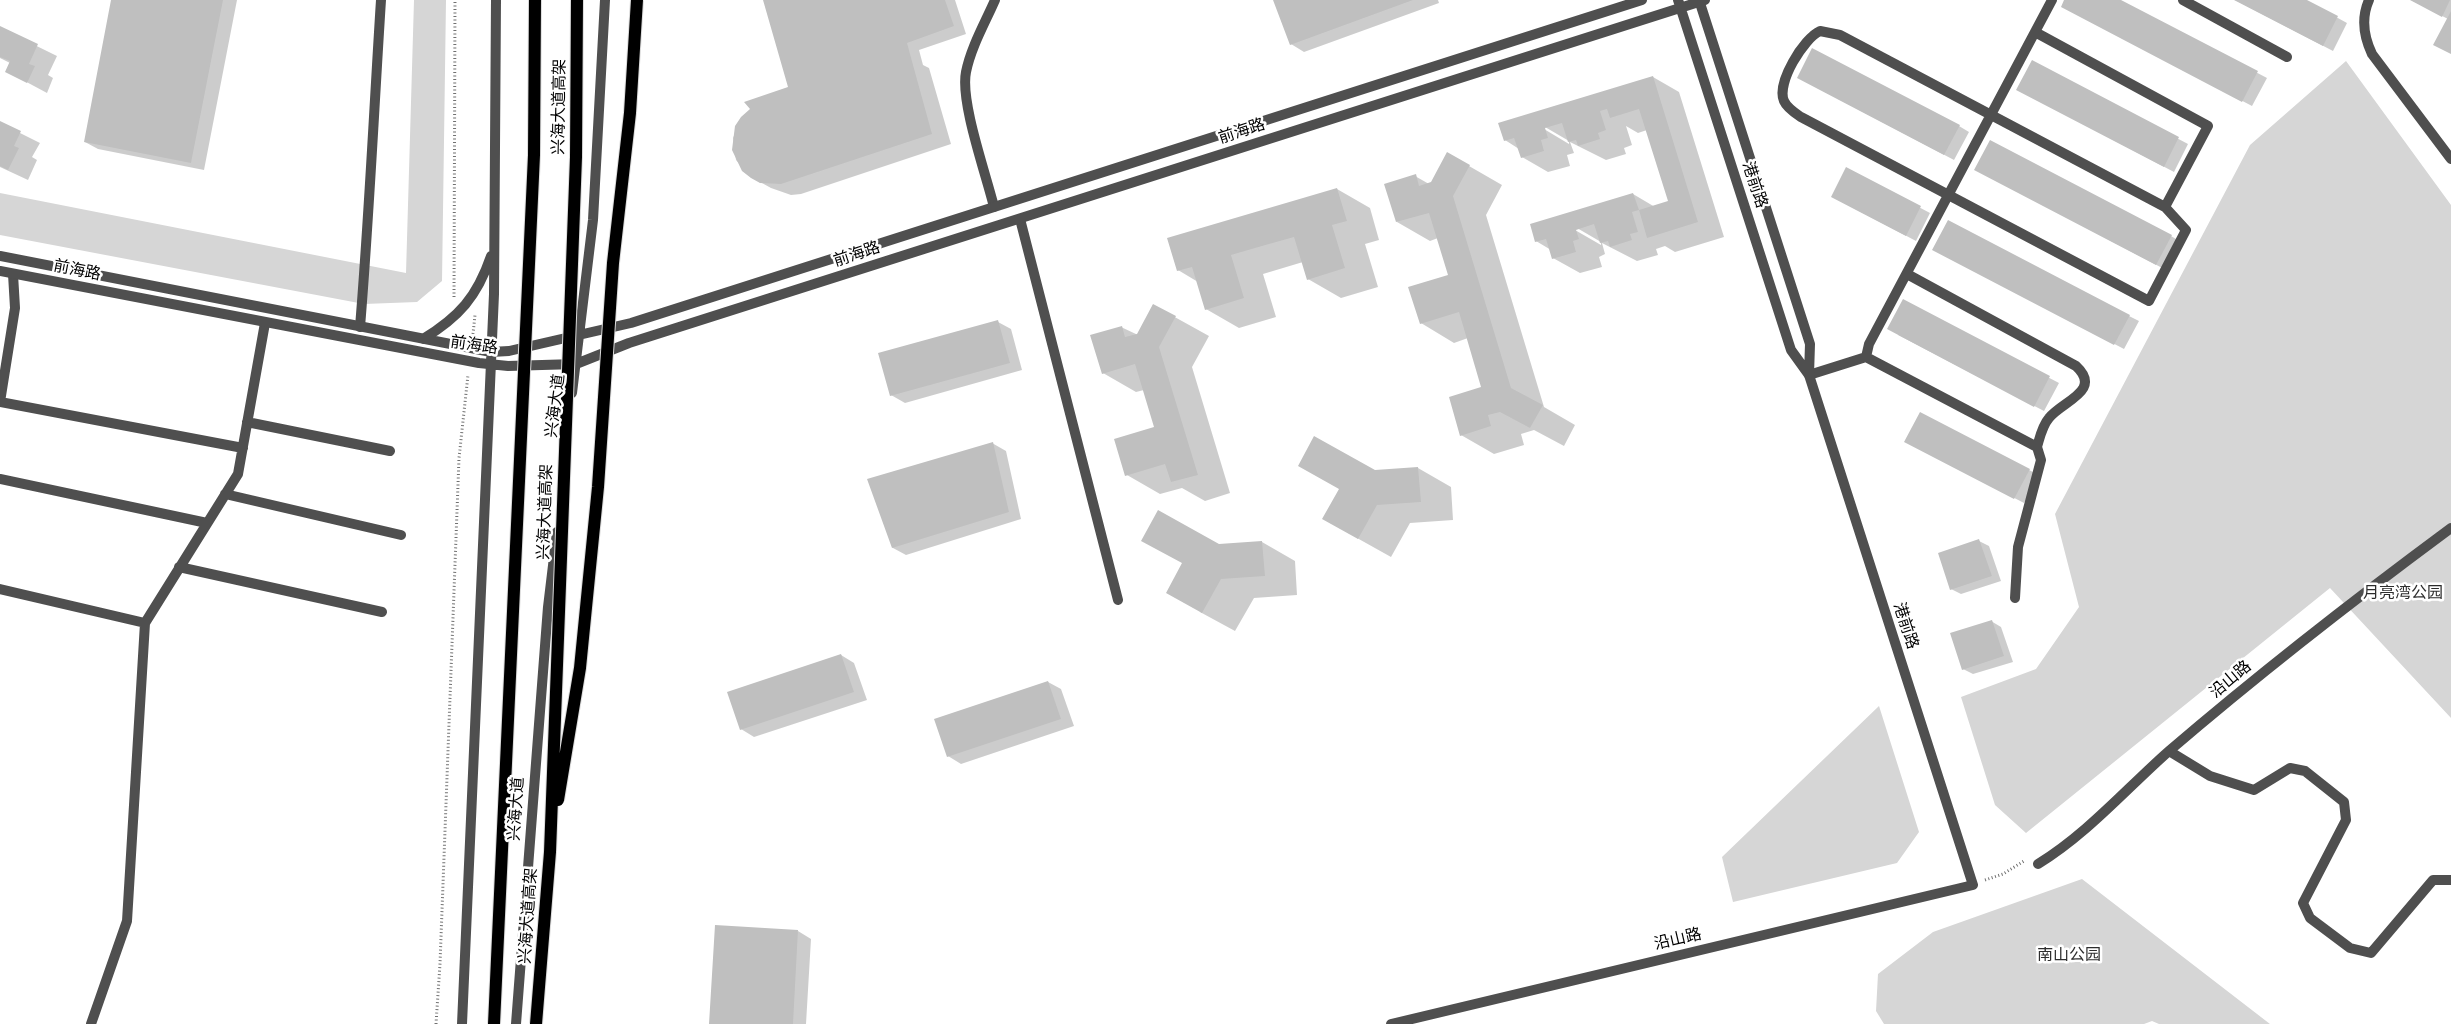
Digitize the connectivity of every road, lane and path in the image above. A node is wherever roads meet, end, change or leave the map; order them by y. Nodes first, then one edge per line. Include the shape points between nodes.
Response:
1 (380, 0) edge
2 (455, 0) edge
3 (496, 0) edge
4 (535, 0) edge
5 (577, 0) edge
6 (605, 0) edge
7 (637, 0) edge
8 (995, 0) edge
9 (1642, 0) edge
10 (2052, 0) edge
11 (2183, 0) edge
12 (1701, 1) edge
13 (2366, 1) edge
14 (1679, 4) edge
15 (2035, 32) junction
16 (2287, 56) dead end
17 (1991, 115) junction
18 (2451, 159) edge
19 (1948, 195) junction
20 (994, 207) junction
21 (2165, 207) junction
22 (1020, 218) junction
23 (494, 248) junction
24 (0, 256) edge
25 (0, 271) edge
26 (13, 274) junction
27 (1907, 274) junction
28 (454, 296) dead end
29 (265, 323) junction
30 (360, 327) junction
31 (580, 336) junction
32 (423, 339) junction
33 (492, 352) junction
34 (1866, 357) junction
35 (576, 364) junction
36 (491, 365) junction
37 (1809, 375) junction
38 (466, 387) dead end
39 (248, 422) junction
40 (2037, 447) junction
41 (242, 448) junction
42 (390, 451) dead end
43 (0, 479) edge
44 (225, 494) junction
45 (207, 523) junction
46 (2451, 528) edge
47 (401, 534) dead end
48 (179, 567) junction
49 (0, 589) edge
50 (2015, 598) dead end
51 (1118, 600) dead end
52 (382, 612) dead end
53 (145, 623) junction
54 (2169, 751) junction
55 (550, 852) junction
56 (2021, 862) dead end
57 (2038, 864) dead end
58 (2451, 880) edge
59 (1973, 885) junction
60 (91, 1024) edge
61 (436, 1024) edge
62 (462, 1024) edge
63 (494, 1024) edge
64 (516, 1024) edge
65 (536, 1024) edge
66 (1391, 1024) edge

1 - 30 street via 368,240
2 - 28 path
3 - 23 street
4 - 63 main road, 兴海大道高架, bridge via 534,165
5 - 55 main road, 兴海大道高架, bridge via 576,157
6 - 31 street, 兴海大道 via 598,150
7 - 55 main road, bridge via 630,113 613,263 598,487 580,668
8 - 20 street via 969,61 965,80 967,103
9 - 20 street, 前海路
10 - 15 street
11 - 16 street
12 - 14 street, 前海路
12 - 37 street, 港前路 via 1810,344
13 - 18 street via 2364,38 2372,54
14 - 22 street, 前海路
14 - 37 street, 港前路 via 1791,350
15 - 17 street
15 - 21 street via 2208,126
17 - 19 street
17 - 19 street via 1829,31 1820,31 1806,41 1784,80 1784,100 1790,110
17 - 21 street
19 - 21 street via 2149,301 2186,230
19 - 27 street
20 - 31 street, 前海路 via 631,323
22 - 35 street, 前海路
22 - 51 street
23 - 32 street via 477,291 445,326
23 - 33 street
24 - 30 street, 前海路
25 - 26 street, 前海路
26 - 29 street, 前海路
26 - 41 street via 15,308 0,402
27 - 34 street via 1869,344
27 - 40 street via 2083,372 2086,379 2084,387 2050,416
29 - 36 street, 前海路
29 - 39 street
30 - 32 street, 前海路
31 - 33 street, 前海路
31 - 35 street, 兴海大道
32 - 33 street, 前海路
33 - 36 street
34 - 37 street
34 - 40 street
35 - 36 street, 前海路
35 - 64 street, 兴海大道 via 548,607
36 - 62 street
37 - 59 street, 港前路
38 - 61 path via 459,458
39 - 41 street
39 - 42 street
40 - 50 street via 2041,460 2018,547
41 - 44 street via 238,474
43 - 45 street
44 - 45 street
44 - 47 street
45 - 48 street
46 - 54 street, 沿山路 via 2342,609
48 - 52 street
48 - 53 street
49 - 53 street
53 - 60 street via 127,921
54 - 57 street, 沿山路 via 2063,848
54 - 58 street via 2210,776 2254,790 2290,768 2305,772 2344,802 2346,820 2303,903 2310,918 2350,948 2371,953 2433,880
55 - 65 main road, 兴海大道高架, bridge
56 - 59 path via 2003,874
59 - 66 street, 沿山路

